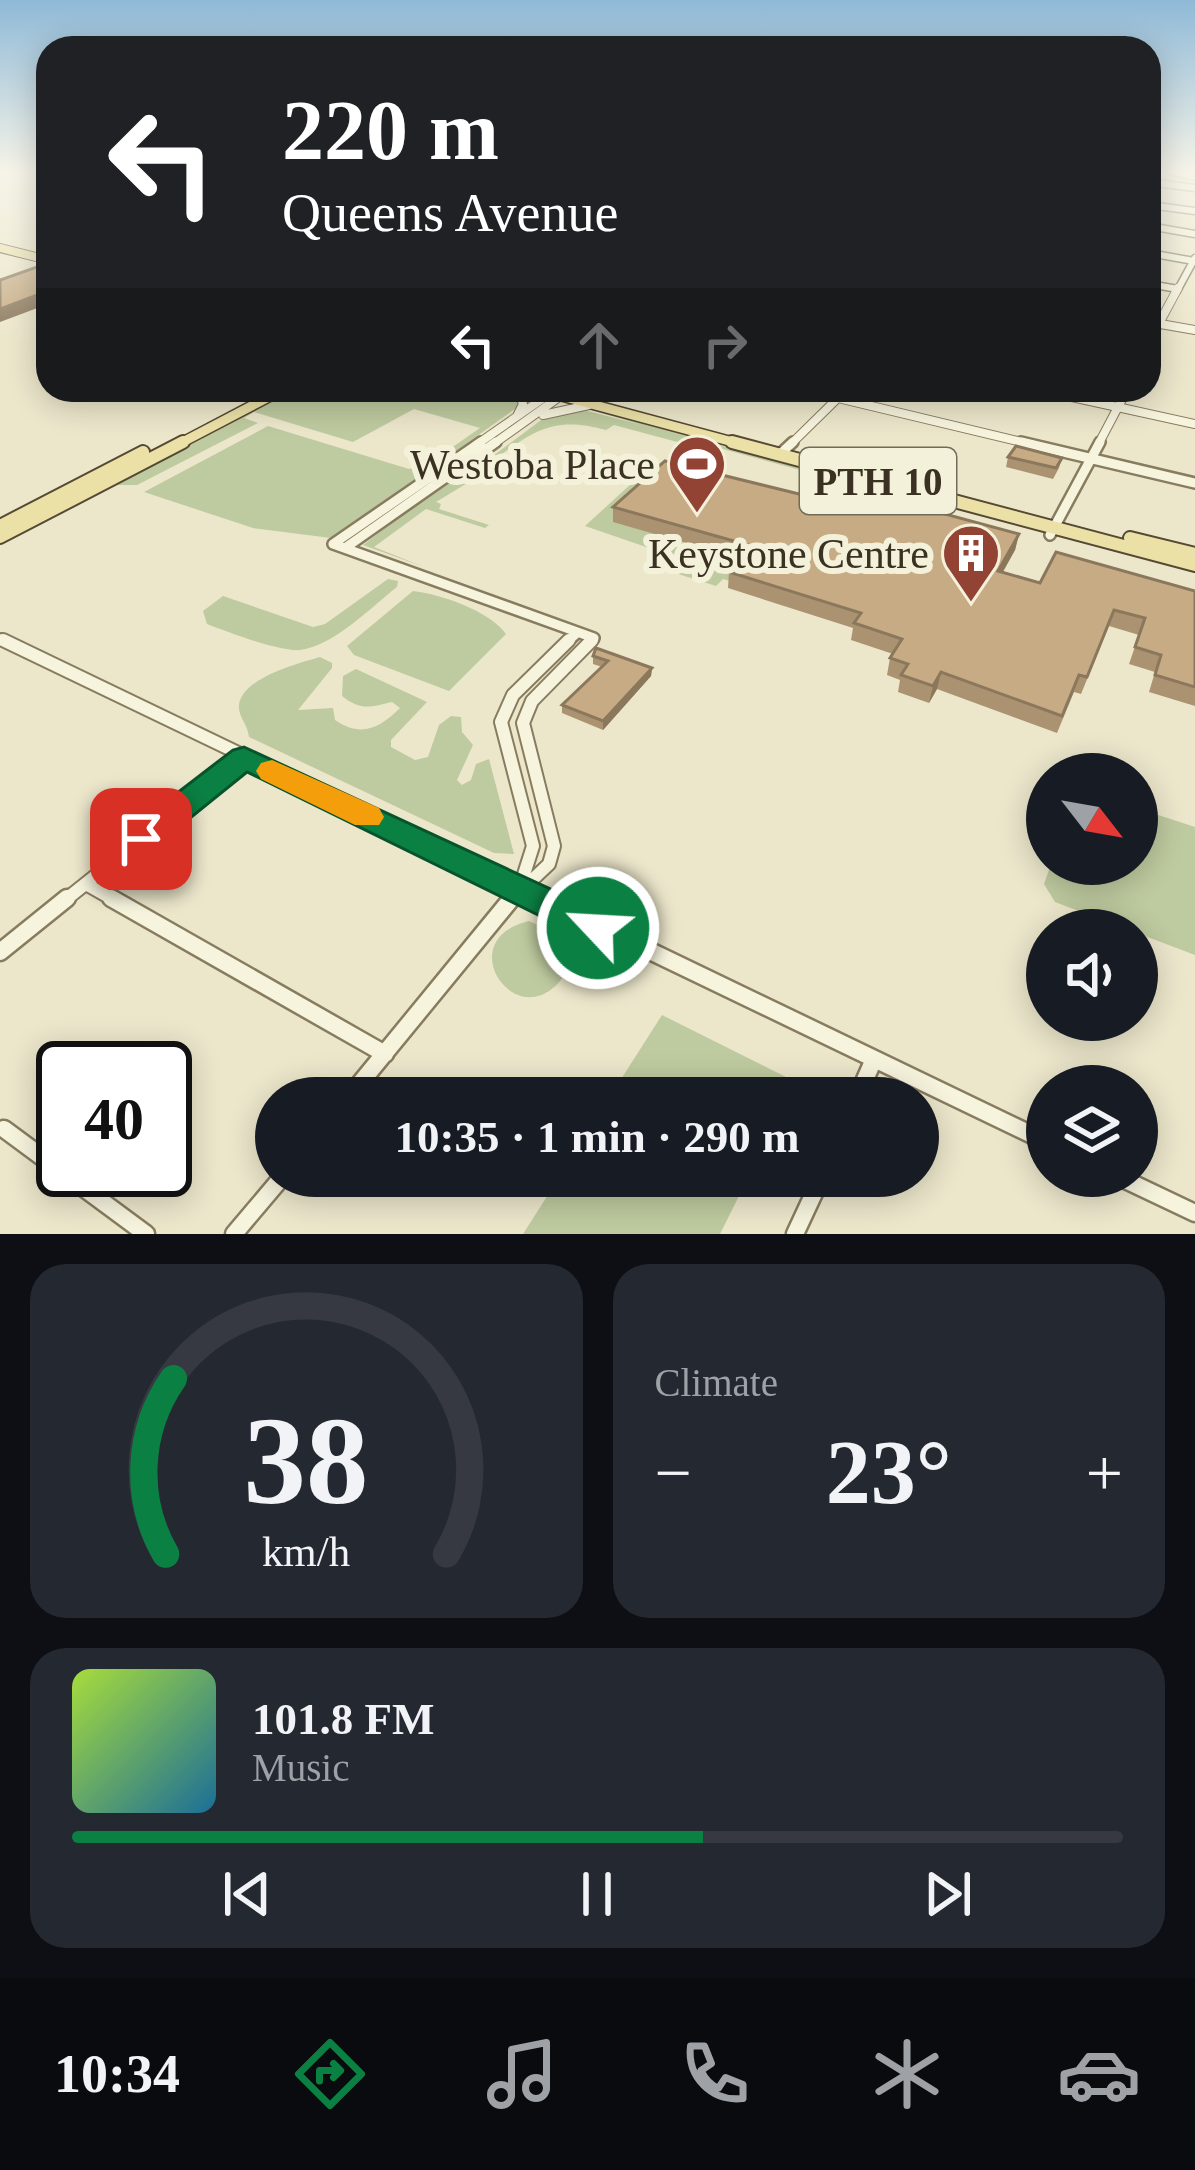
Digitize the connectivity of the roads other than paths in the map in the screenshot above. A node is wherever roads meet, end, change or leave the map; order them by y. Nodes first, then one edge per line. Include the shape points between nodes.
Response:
1 (0, 245) edge
2 (36, 255) edge
3 (1161, 255) edge
4 (1194, 260) edge
5 (1161, 286) edge
6 (1178, 289) junction
7 (1161, 312) edge
8 (1161, 324) edge
9 (1195, 330) edge
10 (243, 402) edge
11 (258, 402) edge
12 (522, 402) edge
13 (544, 402) edge
14 (589, 402) edge
15 (600, 402) edge
16 (834, 402) edge
17 (873, 402) edge
18 (1095, 402) edge
19 (1120, 402) edge
20 (602, 407) junction
21 (1118, 407) junction
22 (517, 422) junction
23 (1195, 424) edge
24 (783, 451) junction
25 (1091, 458) junction
26 (1195, 483) edge
27 (92, 484) junction
28 (0, 526) edge
29 (1053, 527) junction
30 (0, 537) edge
31 (1195, 554) edge
32 (1195, 565) edge
33 (578, 632) junction
34 (0, 639) edge
35 (244, 758) junction
36 (86, 884) junction
37 (519, 890) junction
38 (0, 952) edge
39 (385, 1054) junction
40 (874, 1059) junction
41 (366, 1077) edge
42 (866, 1077) edge
43 (4, 1129) dead end
44 (1026, 1132) edge
45 (1158, 1195) edge
46 (265, 1197) edge
47 (812, 1197) edge
48 (1195, 1213) edge
49 (146, 1234) edge
50 (234, 1234) edge
51 (795, 1234) edge

1 - 2 main road
3 - 4 street
4 - 6 street
5 - 6 street
6 - 7 street
8 - 9 street
10 - 27 main road
11 - 27 main road
12 - 22 street
13 - 22 street
14 - 20 main road, PTH 10
15 - 24 main road, PTH 10
16 - 24 street
17 - 25 street
18 - 21 street
19 - 21 street
20 - 22 street
20 - 24 main road, PTH 10
21 - 23 street
21 - 25 street
22 - 33 street via 339,546
24 - 29 main road, PTH 10
25 - 26 street
25 - 29 street
27 - 28 main road
27 - 30 main road
29 - 31 main road, PTH 10
29 - 32 main road, PTH 10
33 - 37 street via 513,695 501,722 533,846
33 - 37 street via 594,638 526,711 524,735 554,846 549,865
34 - 35 street
35 - 36 street
35 - 37 street
36 - 38 street
36 - 39 street
37 - 39 street
37 - 40 street
39 - 41 street
40 - 42 street
40 - 44 street
43 - 49 street
45 - 48 street
46 - 50 street
47 - 51 street

